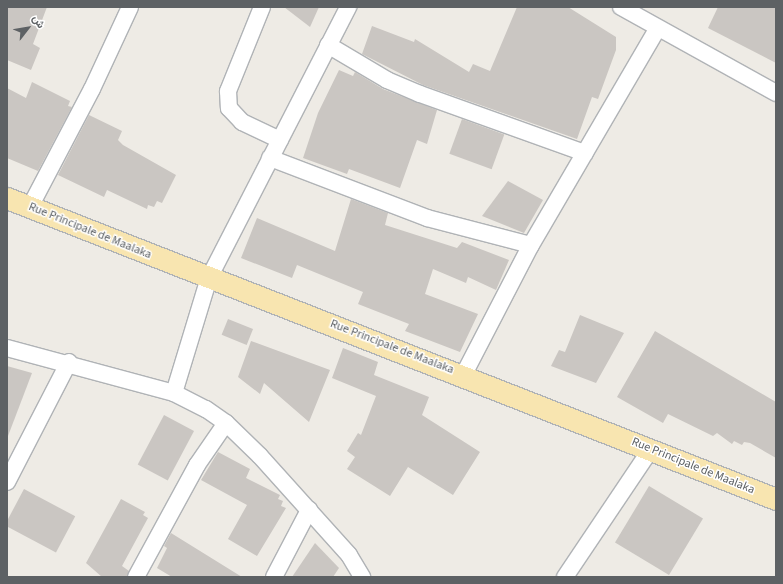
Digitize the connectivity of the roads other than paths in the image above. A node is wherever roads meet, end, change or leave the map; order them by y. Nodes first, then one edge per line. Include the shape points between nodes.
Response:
1 (130, 7) edge
2 (262, 7) edge
3 (348, 7) edge
4 (622, 7) edge
5 (658, 28) junction
6 (328, 45) junction
7 (776, 93) edge
8 (280, 140) junction
9 (585, 154) junction
10 (270, 158) junction
11 (7, 198) edge
12 (30, 207) junction
13 (531, 245) junction
14 (209, 278) junction
15 (7, 348) edge
16 (69, 362) junction
17 (464, 374) junction
18 (174, 392) junction
19 (226, 423) junction
20 (651, 449) junction
21 (7, 482) edge
22 (776, 498) edge
23 (309, 510) junction
24 (136, 577) edge
25 (274, 577) edge
26 (362, 577) edge
27 (565, 577) edge

1 - 12 street via 92,89
2 - 8 street via 228,90 229,108 242,122
3 - 6 street
4 - 5 street
5 - 7 street
5 - 9 street
6 - 8 street
6 - 9 street via 387,80 420,94
8 - 10 street
9 - 13 street
10 - 13 street via 427,218
10 - 14 street
11 - 12 main road, Rue Principale de Maalaka
12 - 14 main road, Rue Principale de Maalaka
13 - 17 street
14 - 17 main road, Rue Principale de Maalaka
14 - 18 street
15 - 16 street
16 - 18 street
16 - 21 street
17 - 20 main road, Rue Principale de Maalaka
18 - 19 street
19 - 23 street
19 - 24 street via 197,465
20 - 22 main road, Rue Principale de Maalaka
20 - 27 street
23 - 25 street
23 - 26 street via 349,555

